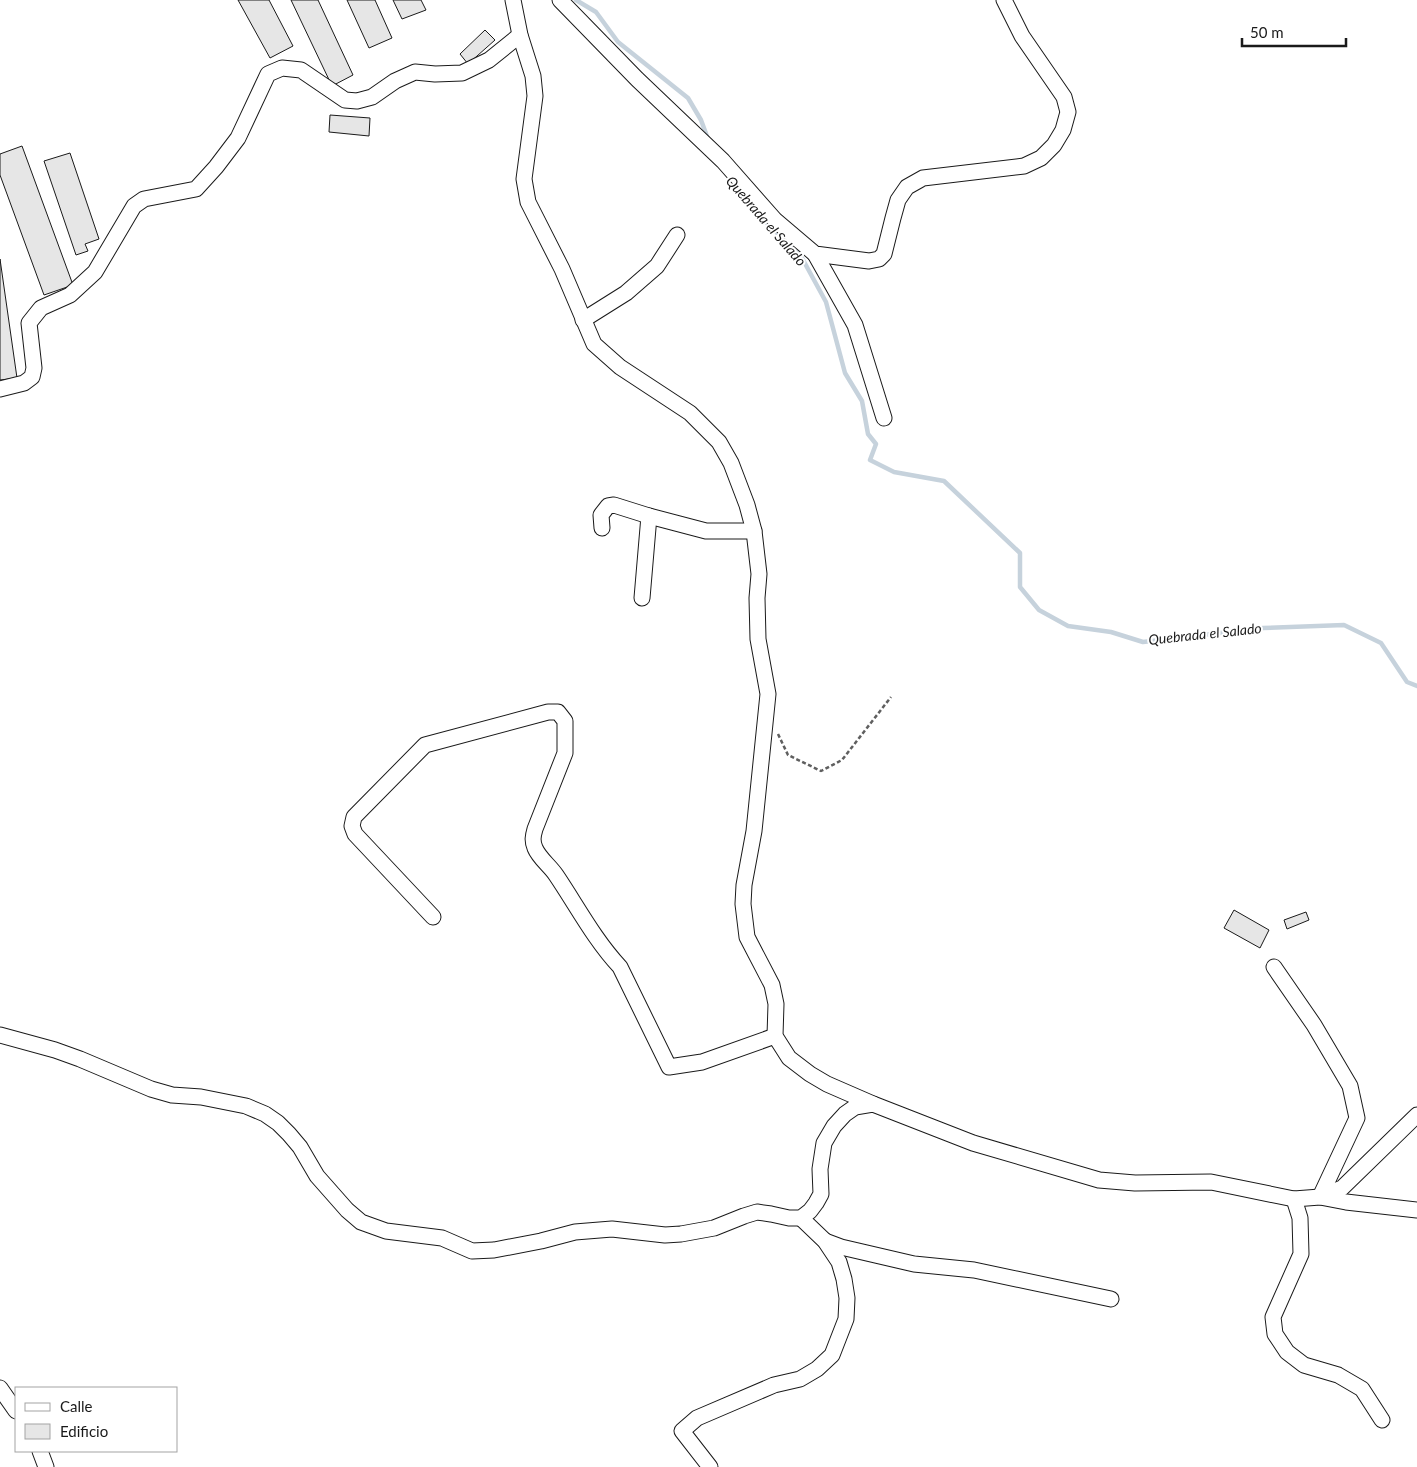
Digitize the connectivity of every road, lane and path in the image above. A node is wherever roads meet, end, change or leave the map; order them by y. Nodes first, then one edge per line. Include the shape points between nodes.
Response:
1 (513, 0) edge
2 (560, 0) edge
3 (1004, 0) edge
4 (520, 35) junction
5 (677, 235) dead end
6 (815, 254) junction
7 (583, 320) junction
8 (0, 389) edge
9 (884, 418) dead end
10 (648, 516) junction
11 (602, 528) dead end
12 (754, 531) junction
13 (642, 598) dead end
14 (892, 696) dead end
15 (777, 732) dead end
16 (433, 917) dead end
17 (1274, 967) dead end
18 (0, 1035) edge
19 (776, 1036) junction
20 (872, 1104) junction
21 (1417, 1115) edge
22 (1320, 1197) junction
23 (1294, 1199) junction
24 (1417, 1210) edge
25 (801, 1218) junction
26 (825, 1241) junction
27 (1111, 1299) dead end
28 (0, 1388) edge
29 (15, 1410) edge
30 (1382, 1420) dead end
31 (40, 1452) edge
32 (46, 1467) edge
33 (710, 1467) edge

1 - 4 street
2 - 6 street via 723,161 775,220
3 - 6 street via 1022,36 1064,97 1068,112 1054,146 1041,158 1024,166 923,178 907,187 898,200 884,254 879,259 868,261
4 - 7 street via 533,76 535,96 524,179 528,202 562,269
4 - 8 street via 489,60 462,73 415,72 372,97 357,100 345,100 301,70 282,68 268,74 238,138 196,189 144,199 134,206 96,272 70,295 41,308 29,323 32,376 24,383
5 - 7 street via 657,266 626,293
6 - 9 street via 855,325
7 - 12 street via 594,344 620,367 690,413 718,442 731,463
10 - 11 street via 608,506 602,515
10 - 12 street via 706,531
10 - 13 street
12 - 19 street via 759,574 758,640 768,694 743,904 748,937 772,985 776,1004
14 - 15 path via 842,760 821,771 788,755
16 - 19 street via 355,834 352,826 354,817 425,745 558,712 565,721 565,753 535,829 532,840 535,850 555,873 585,922 620,967 669,1067 702,1062
17 - 22 street via 1350,1086 1357,1118
18 - 25 street via 55,1050 151,1089 246,1106 264,1114 289,1134 317,1176 347,1210 361,1222 386,1232 442,1238 472,1251 494,1250 575,1232 612,1229 664,1236 681,1234 714,1228 756,1212
19 - 20 street via 789,1058 810,1074
20 - 23 street via 973,1143 1099,1180 1211,1182
20 - 25 street via 855,1107 834,1126 824,1143 821,1194
21 - 22 street via 1342,1188
22 - 23 street
22 - 24 street
23 - 30 street via 1300,1218 1301,1254 1273,1317 1275,1334 1287,1352 1304,1365 1338,1375 1362,1389
25 - 26 street
26 - 27 street via 914,1264 974,1270
26 - 33 street via 839,1262 846,1298 846,1318 832,1355 800,1379 774,1385 697,1418 682,1431
28 - 29 street
31 - 32 street

